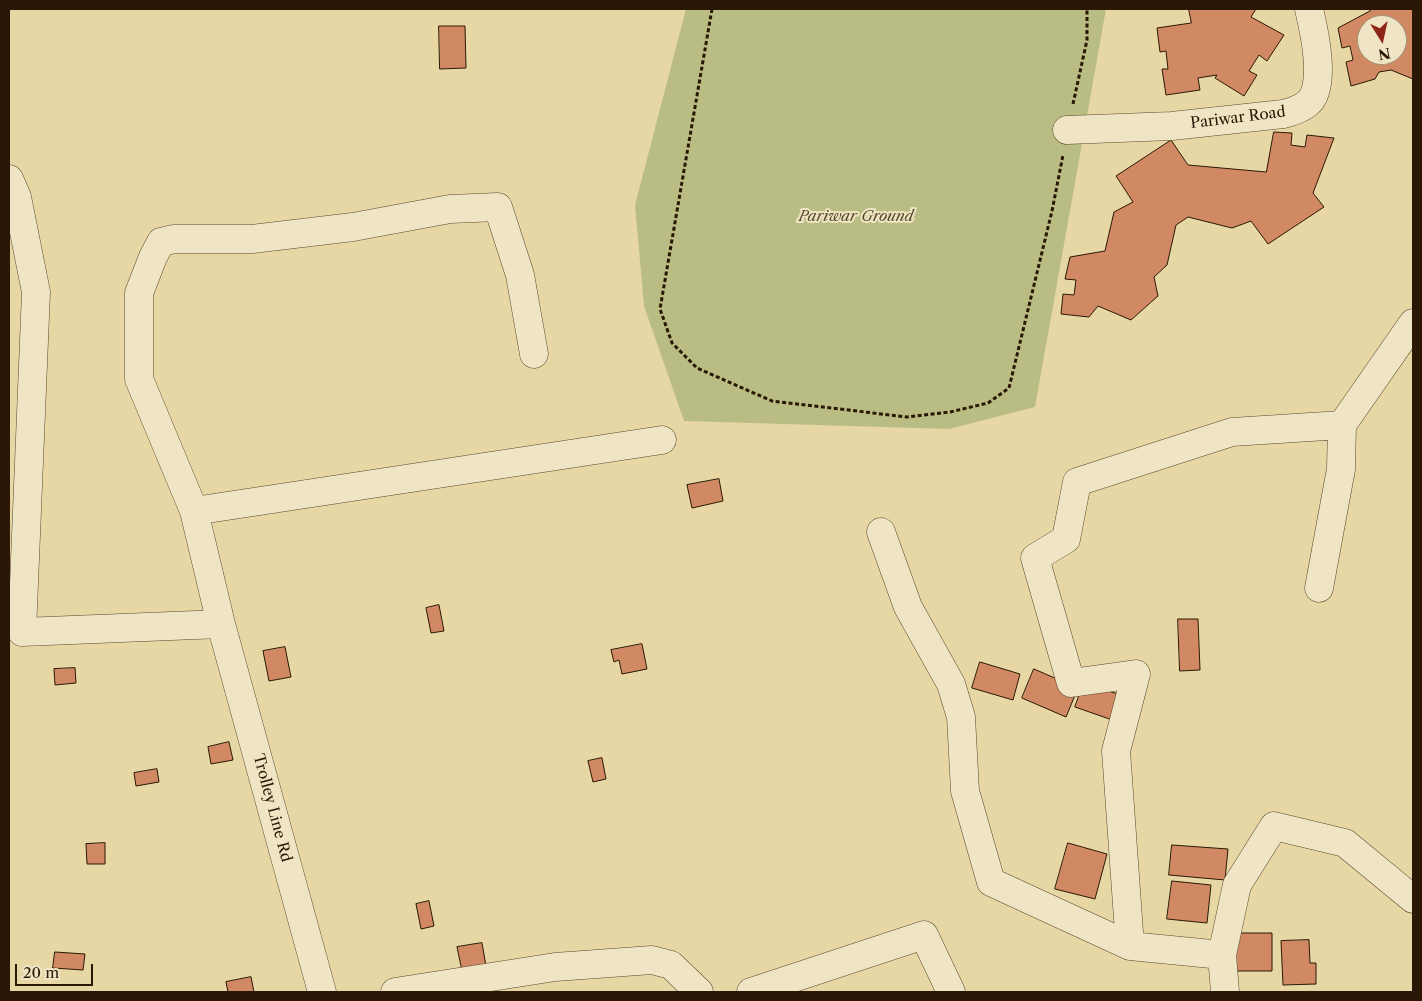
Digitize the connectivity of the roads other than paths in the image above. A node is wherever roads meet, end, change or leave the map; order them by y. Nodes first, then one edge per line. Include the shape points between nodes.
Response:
1 (1309, 9) edge
2 (1068, 130) road end
3 (9, 179) edge
4 (1413, 323) edge
5 (534, 354) dead end
6 (1342, 425) junction
7 (662, 440) dead end
8 (194, 511) junction
9 (881, 532) dead end
10 (1319, 588) dead end
11 (221, 624) junction
12 (1413, 899) edge
13 (1130, 946) junction
14 (1222, 956) junction
15 (322, 992) edge
16 (395, 992) edge
17 (700, 992) edge
18 (751, 992) edge
19 (951, 992) edge
20 (1225, 992) edge

1 - 2 street, Pariwar Road via 1317,50 1316,92 1310,102 1298,110 1172,126
3 - 11 street via 17,197 36,292 22,632
4 - 6 street
5 - 8 street, Trolley Line Rd via 520,275 498,208 450,209 353,227 252,239 174,239 161,242 139,293 139,379
6 - 10 street via 1341,469
6 - 13 street via 1232,432 1077,482 1066,539 1035,558 1071,683 1136,674 1116,751
7 - 8 street
8 - 11 street, Trolley Line Rd
9 - 13 street via 908,607 951,684 961,716 965,791 991,882
11 - 15 street, Trolley Line Rd
12 - 14 street via 1345,843 1274,826 1237,885
13 - 14 street
14 - 20 street
16 - 17 street via 555,967 652,960 671,965
18 - 19 street via 924,935

